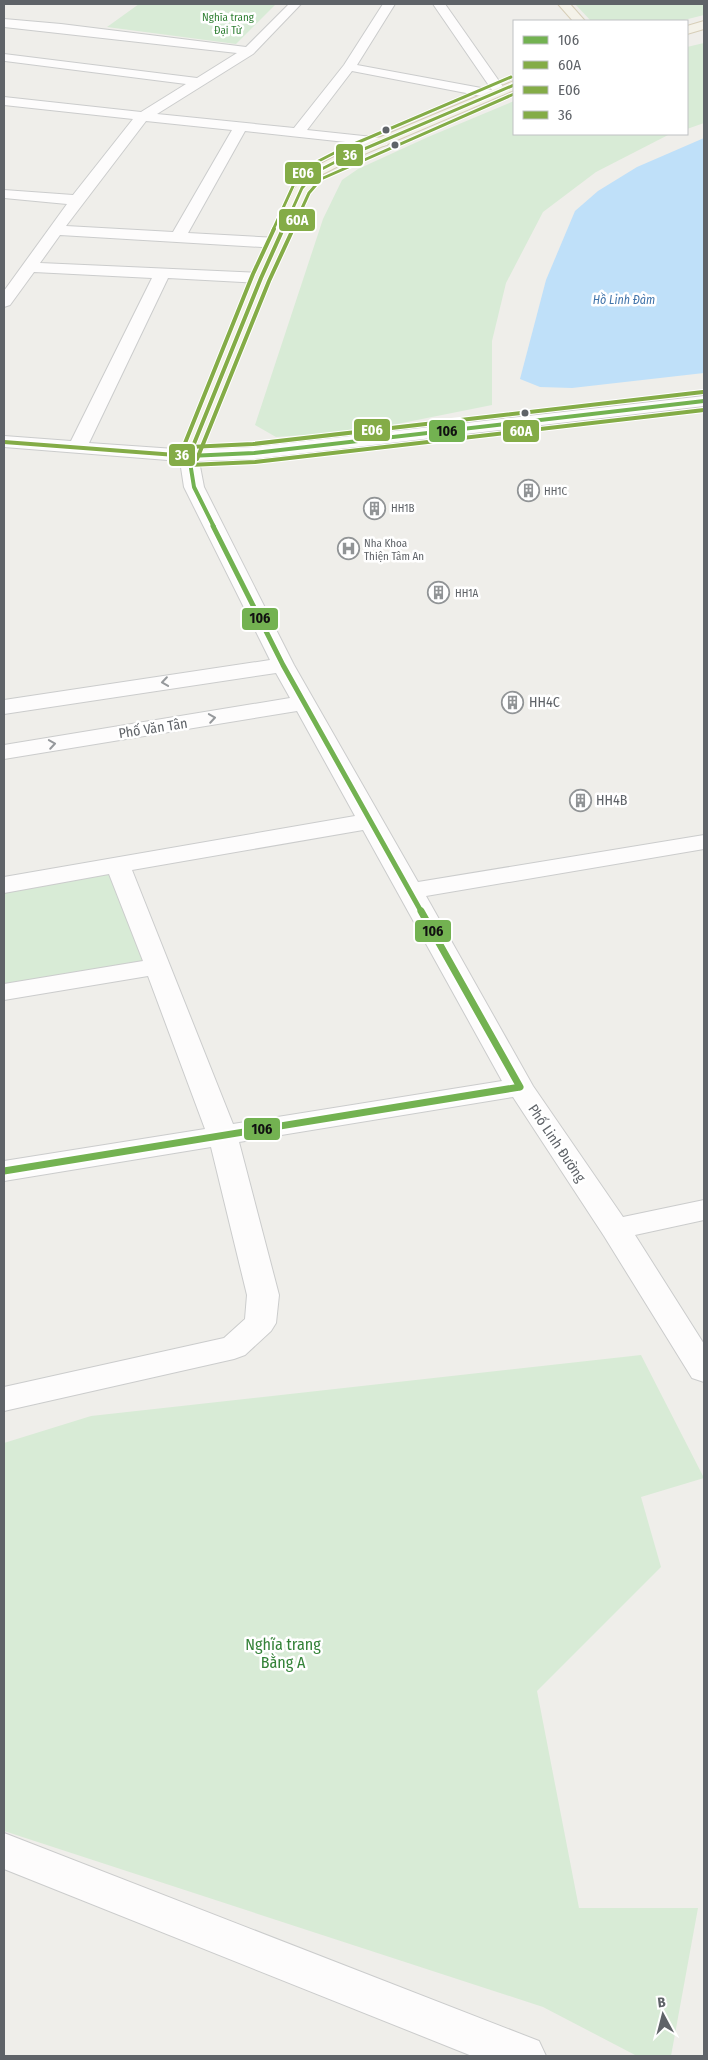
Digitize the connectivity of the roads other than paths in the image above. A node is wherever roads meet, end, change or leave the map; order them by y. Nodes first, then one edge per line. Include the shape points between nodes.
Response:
1 (295, 4) edge
2 (389, 4) edge
3 (439, 4) edge
4 (564, 4) edge
5 (578, 20) edge
6 (4, 23) edge
7 (704, 25) edge
8 (61, 28) junction
9 (688, 30) edge
10 (37, 40) dead end
11 (21, 48) dead end
12 (249, 51) junction
13 (4, 57) edge
14 (349, 67) junction
15 (200, 82) junction
16 (513, 85) edge
17 (496, 93) junction
18 (4, 101) edge
19 (142, 117) junction
20 (240, 127) junction
21 (297, 133) junction
22 (382, 142) junction
23 (4, 194) edge
24 (77, 200) junction
25 (55, 230) junction
26 (178, 237) junction
27 (278, 243) junction
28 (30, 267) junction
29 (162, 274) junction
30 (261, 278) junction
31 (5, 299) edge
32 (704, 401) edge
33 (4, 442) edge
34 (77, 448) junction
35 (189, 456) junction
36 (282, 665) junction
37 (303, 703) junction
38 (4, 708) edge
39 (4, 752) edge
40 (370, 822) junction
41 (704, 842) edge
42 (118, 866) junction
43 (4, 885) edge
44 (410, 891) junction
45 (158, 966) junction
46 (4, 992) edge
47 (520, 1087) junction
48 (222, 1134) junction
49 (4, 1171) edge
50 (704, 1210) edge
51 (615, 1228) junction
52 (704, 1370) edge
53 (4, 1399) edge
54 (4, 1851) edge
55 (524, 2056) edge

1 - 12 street
2 - 14 street
3 - 17 street
4 - 5 main road
6 - 8 street
7 - 9 main road
8 - 10 street
8 - 12 street
11 - 13 street
12 - 15 street
13 - 15 street
14 - 17 street
14 - 21 street
15 - 19 street
16 - 17 main road
17 - 22 main road
18 - 19 street
19 - 20 street
19 - 24 street
20 - 21 street
20 - 26 street
21 - 22 street
22 - 27 main road via 316,172 302,188
23 - 24 street
24 - 25 street
25 - 26 street
25 - 28 street
26 - 27 street
27 - 30 main road
28 - 29 street
28 - 31 street
29 - 30 street
29 - 34 street
30 - 35 main road
32 - 35 street via 254,453
33 - 34 street
34 - 35 street
35 - 36 street, Phố Linh Đường via 194,487
36 - 37 street, Phố Linh Đường
36 -> 38 street
39 -> 37 street, Phố Văn Tân
37 - 40 street, Phố Linh Đường
40 - 42 street
40 - 44 street, Phố Linh Đường
41 - 44 street
42 - 43 street
42 - 45 street
44 - 47 street, Phố Linh Đường
45 - 46 street
45 - 48 street
47 - 48 street
47 - 51 street, Phố Linh Đường
48 - 49 street
48 - 53 street via 263,1294 260,1323 234,1347
50 - 51 street
51 - 52 street, Phố Linh Đường
54 - 55 street

